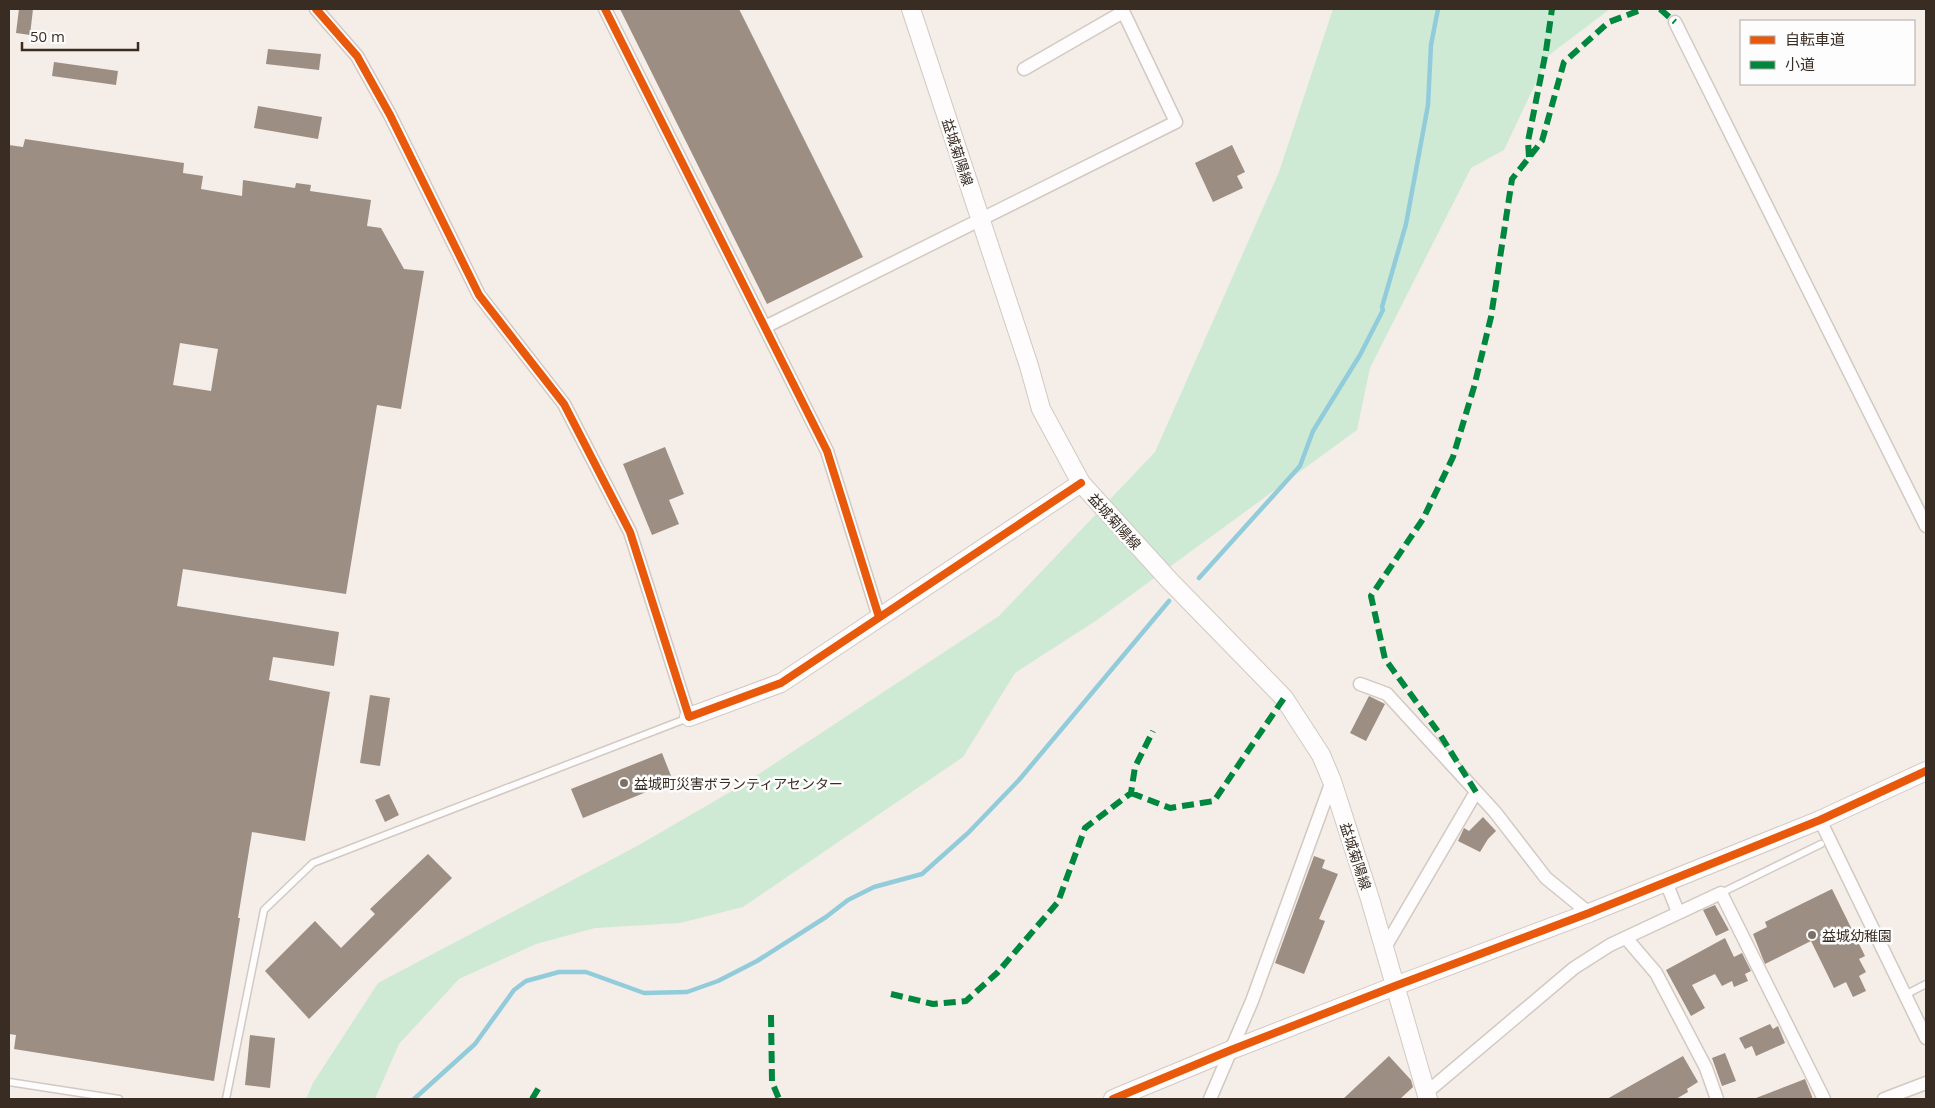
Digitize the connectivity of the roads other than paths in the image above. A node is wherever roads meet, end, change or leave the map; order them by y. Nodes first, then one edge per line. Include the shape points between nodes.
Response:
1 (316, 9) edge
2 (605, 9) edge
3 (911, 9) edge
4 (1122, 11) edge
5 (1675, 22) dead end
6 (1024, 68) dead end
7 (980, 220) junction
8 (765, 327) junction
9 (1081, 483) junction
10 (1926, 526) edge
11 (879, 617) junction
12 (1360, 684) dead end
13 (689, 717) junction
14 (1926, 772) edge
15 (1332, 781) junction
16 (1476, 792) junction
17 (1820, 820) junction
18 (1821, 844) dead end
19 (1666, 882) junction
20 (1721, 893) junction
21 (1678, 912) junction
22 (1589, 914) junction
23 (1626, 938) junction
24 (1384, 949) junction
25 (1926, 984) edge
26 (1395, 986) junction
27 (1905, 995) junction
28 (1926, 1038) edge
29 (1231, 1050) junction
30 (9, 1082) edge
31 (1926, 1083) edge
32 (1427, 1096) edge
33 (119, 1099) edge
34 (226, 1099) edge
35 (1113, 1099) edge
36 (1210, 1099) edge
37 (1717, 1099) edge
38 (1824, 1099) edge
39 (1884, 1099) edge

1 - 13 street via 357,56 390,114 479,295 564,404 630,532
2 - 8 street
3 - 7 street, 益城菊陽線
4 - 6 street
4 - 7 street via 1176,122
5 - 10 street
7 - 8 street
7 - 9 street, 益城菊陽線 via 1041,409
8 - 11 street via 827,451
9 - 11 street
9 - 15 street, 益城菊陽線 via 1170,581 1284,698 1321,755
11 - 13 street via 781,683
12 - 16 street via 1387,694
13 - 34 lane via 313,863 264,910
14 - 17 street
15 - 24 street, 益城菊陽線
15 - 29 street
16 - 22 street via 1546,878
16 - 24 street
17 - 19 street
17 - 27 street
18 - 20 lane
19 - 21 street
19 - 22 street
20 - 21 street
20 - 38 street
21 - 23 street
22 - 26 street
23 - 32 street via 1574,968
23 - 37 street via 1656,973 1706,1068
24 - 26 street, 益城菊陽線
25 - 27 lane
26 - 29 street
26 - 32 street, 益城菊陽線
27 - 28 street
29 - 35 street
29 - 36 street
30 - 33 lane
31 - 39 street

